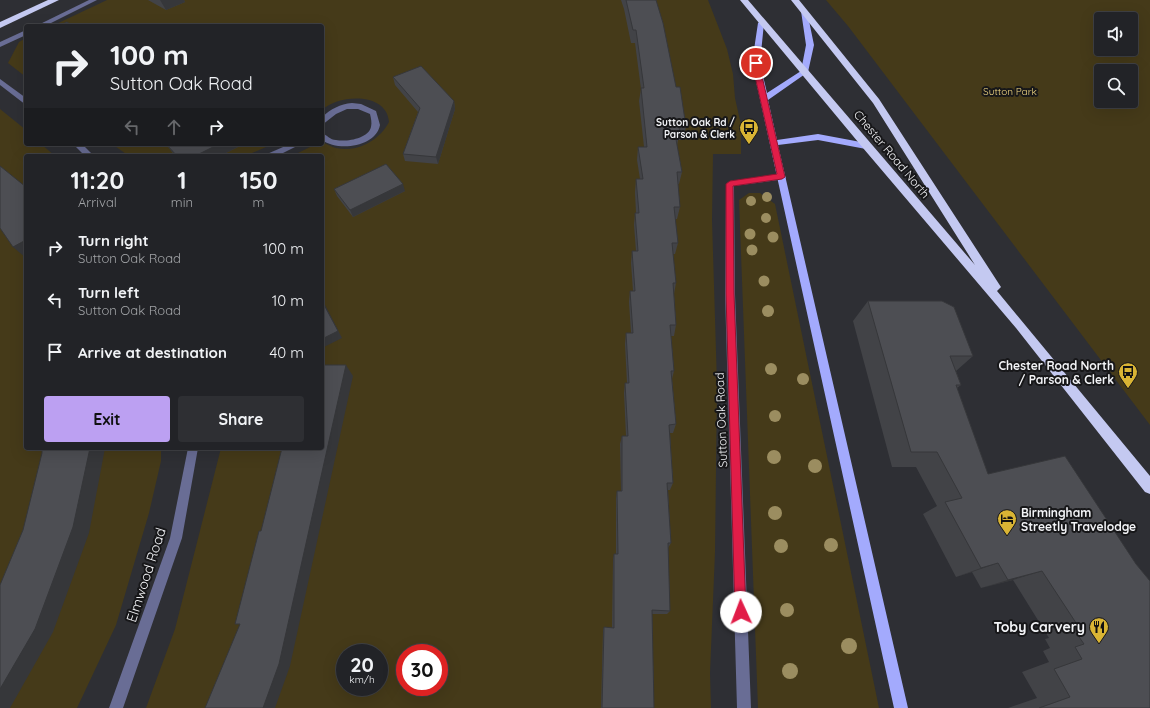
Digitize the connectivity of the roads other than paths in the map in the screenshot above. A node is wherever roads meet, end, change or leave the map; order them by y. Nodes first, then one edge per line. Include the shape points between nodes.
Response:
1 (54, 0) edge
2 (94, 0) edge
3 (744, 0) edge
4 (795, 0) edge
5 (804, 11) junction
6 (761, 23) junction
7 (44, 24) edge
8 (0, 25) edge
9 (24, 33) edge
10 (0, 45) edge
11 (804, 72) junction
12 (0, 81) edge
13 (764, 98) junction
14 (24, 100) edge
15 (324, 120) edge
16 (324, 137) edge
17 (773, 143) junction
18 (79, 146) edge
19 (292, 146) edge
20 (866, 146) junction
21 (88, 154) edge
22 (274, 154) edge
23 (782, 177) junction
24 (1020, 324) junction
25 (193, 450) edge
26 (1150, 487) edge
27 (116, 708) edge
28 (744, 708) edge
29 (901, 708) edge

1 - 8 highway
2 - 7 street
3 - 6 highway, Chester Road North
4 - 5 highway, Chester Road North
5 - 11 main road via 810,44
5 - 24 highway, Chester Road North via 876,101
6 - 11 highway, Chester Road North
6 - 13 main road via 756,63
9 - 10 street
11 - 13 main road
11 - 20 highway, Chester Road North
12 - 14 street
13 - 17 main road
15 - 16 street via 341,106 354,105 365,107 373,113 375,121 375,128 369,136 358,141 332,143
17 - 20 main road via 818,137
17 - 23 main road
18 - 21 street
19 - 22 street
20 - 24 highway, Chester Road North
23 - 28 street, Sutton Oak Road via 730,184 730,294
23 - 29 main road
24 - 26 highway, Chester Road North
25 - 27 street, Elmwood Road via 176,538

